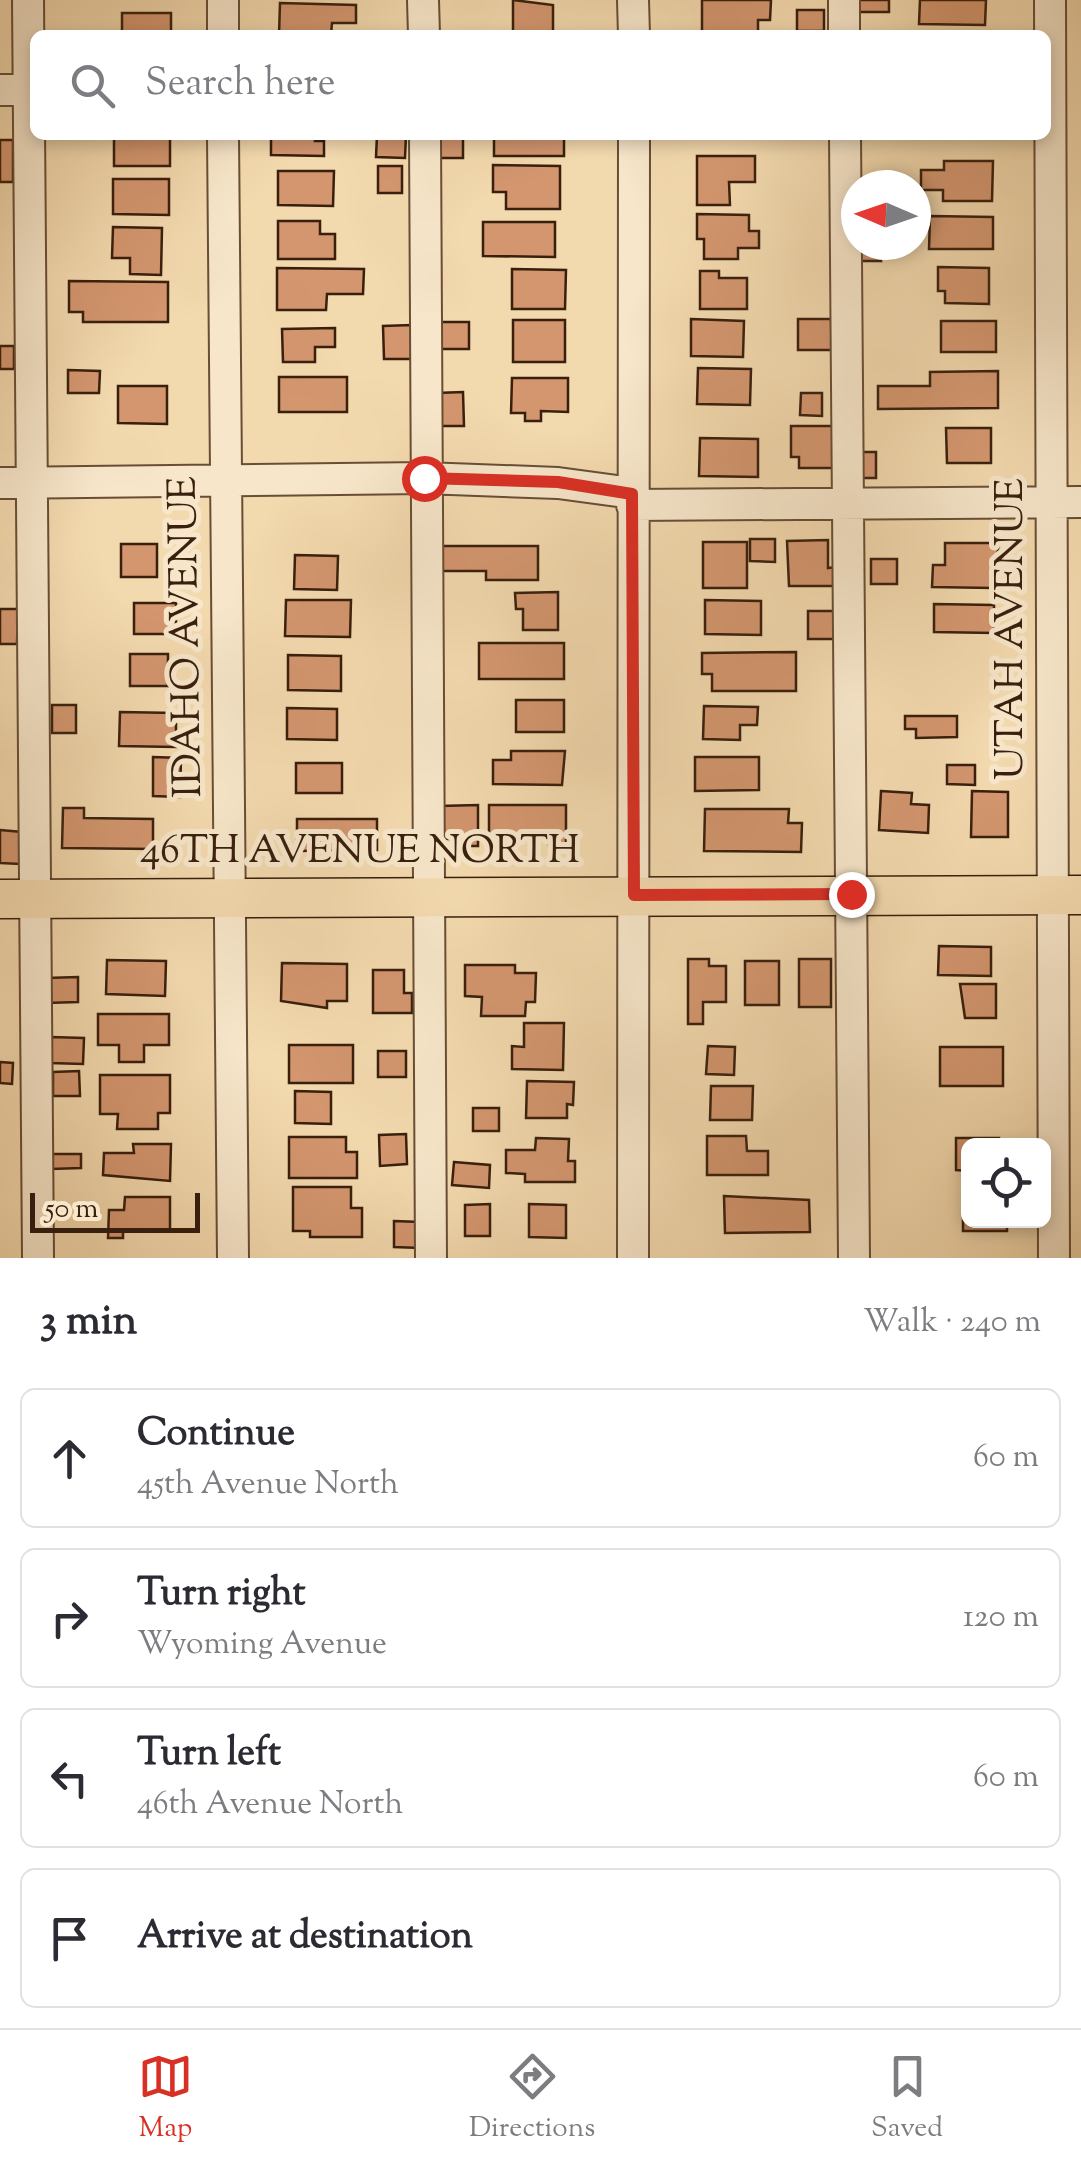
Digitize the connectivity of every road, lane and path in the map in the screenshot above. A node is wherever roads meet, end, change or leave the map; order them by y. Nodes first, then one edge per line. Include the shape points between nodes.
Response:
1 (28, 0) edge
2 (223, 0) edge
3 (423, 0) edge
4 (633, 0) edge
5 (844, 0) edge
6 (1050, 0) edge
7 (223, 30) edge
8 (424, 30) edge
9 (634, 30) edge
10 (844, 30) edge
11 (1049, 30) edge
12 (21, 90) edge
13 (1051, 112) edge
14 (1081, 113) edge
15 (224, 140) edge
16 (425, 140) edge
17 (634, 140) edge
18 (845, 140) edge
19 (1049, 140) edge
20 (424, 478) junction
21 (226, 479) junction
22 (35, 482) junction
23 (0, 483) edge
24 (632, 499) junction
25 (852, 502) junction
26 (1066, 502) edge
27 (851, 894) junction
28 (634, 895) junction
29 (1067, 895) edge
30 (428, 896) junction
31 (230, 898) junction
32 (17, 899) edge
33 (38, 1258) edge
34 (233, 1258) edge
35 (430, 1258) edge
36 (633, 1258) edge
37 (854, 1258) edge
38 (1054, 1258) edge

1 - 12 street
2 - 7 street
3 - 8 street
4 - 9 street
5 - 10 street
6 - 11 street, UTAH AVENUE
12 - 22 street
13 - 14 street
15 - 21 street, IDAHO AVENUE
16 - 20 street
17 - 24 street
18 - 25 street
19 - 26 street, UTAH AVENUE
20 - 21 street
20 - 24 street via 558,482
20 - 30 street
21 - 22 street
21 - 31 street, IDAHO AVENUE
22 - 23 street
22 - 32 street
24 - 25 street
24 - 28 street
25 - 26 street
25 - 27 street
26 - 29 street, UTAH AVENUE
27 - 28 main road, 46TH AVENUE NORTH
27 - 29 main road, 46TH AVENUE NORTH
27 - 37 street
28 - 30 main road, 46TH AVENUE NORTH
28 - 36 street
29 - 38 street, UTAH AVENUE
30 - 31 main road, 46TH AVENUE NORTH
30 - 35 street
31 - 32 main road, 46TH AVENUE NORTH
31 - 34 street, IDAHO AVENUE
32 - 33 street

